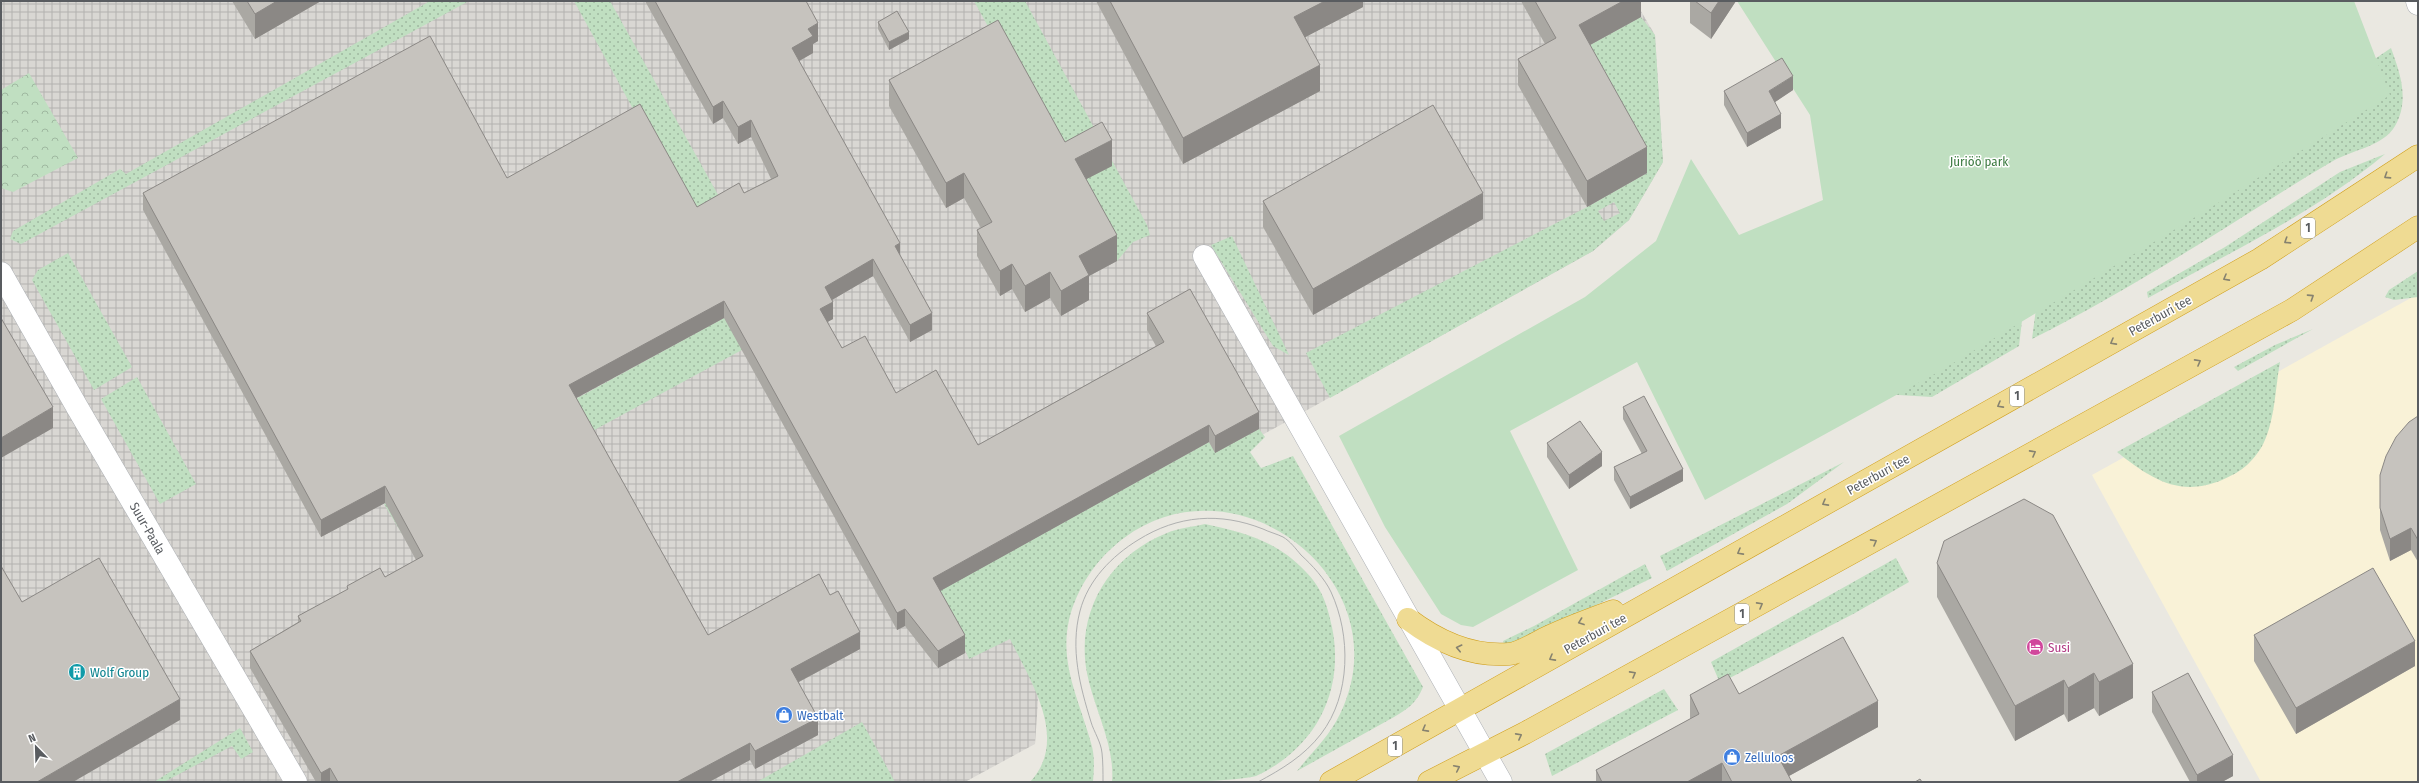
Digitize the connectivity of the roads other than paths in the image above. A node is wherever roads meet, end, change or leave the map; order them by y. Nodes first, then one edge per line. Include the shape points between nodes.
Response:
1 (2417, 1) edge
2 (2418, 4) edge
3 (2418, 156) edge
4 (2418, 227) edge
5 (1204, 256) dead end
6 (1, 273) edge
7 (1671, 590) junction
8 (1408, 619) junction
9 (1459, 710) junction
10 (1485, 755) junction
11 (296, 782) edge
12 (1331, 782) edge
13 (1429, 782) edge
14 (1501, 782) edge

1 - 2 street
3 -> 7 highway, Peterburi tee / 1 via 2260,259
10 -> 4 highway, 1 via 2272,321
5 - 8 street
6 - 11 street, Suur-Paala
7 -> 8 highway via 1574,625 1510,654 1484,653 1452,646 1427,634
7 -> 9 highway, Peterburi tee / 1
8 - 9 street
9 - 10 street
9 -> 12 highway, Peterburi tee / 1
13 -> 10 highway, 1
10 - 14 street

